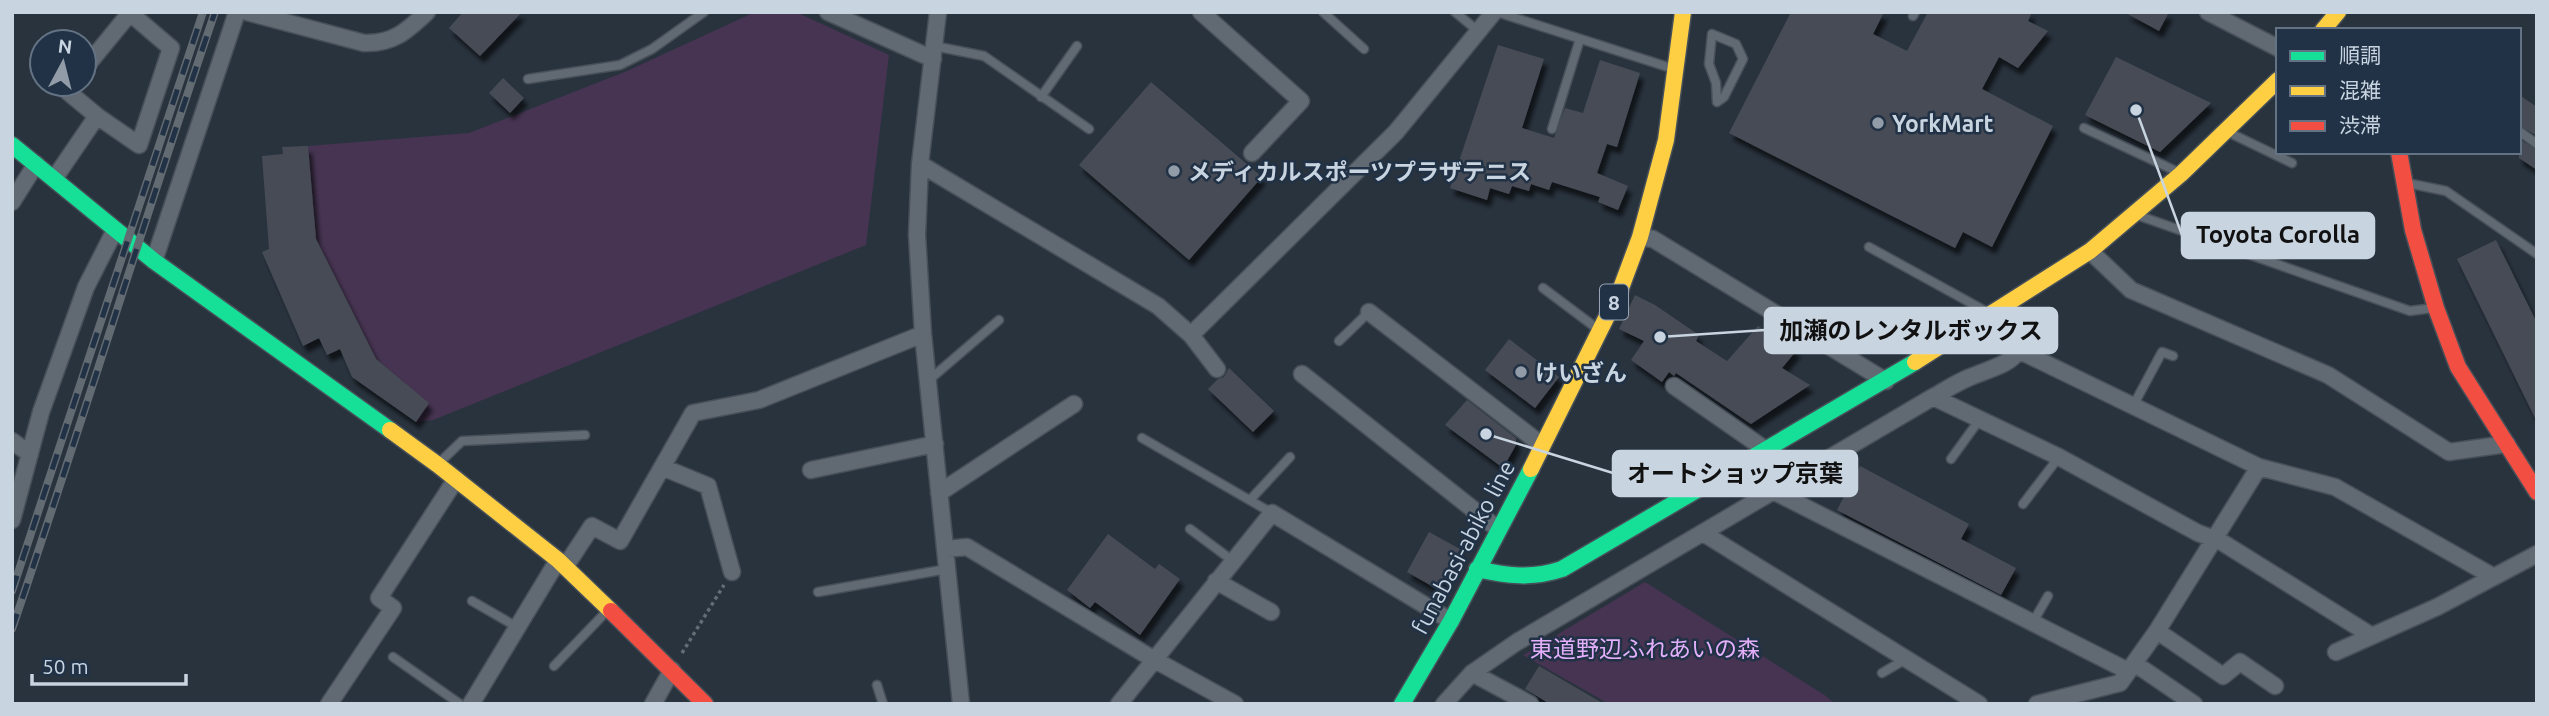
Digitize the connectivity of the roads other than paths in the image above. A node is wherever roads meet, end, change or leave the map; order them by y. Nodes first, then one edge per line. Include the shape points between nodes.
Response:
1 (237, 12) edge
2 (247, 12) edge
3 (427, 12) edge
4 (705, 12) edge
5 (828, 12) edge
6 (938, 12) edge
7 (1201, 12) edge
8 (1323, 12) edge
9 (1455, 12) edge
10 (1494, 12) edge
11 (1683, 12) edge
12 (2208, 12) edge
13 (1500, 13) edge
14 (2337, 14) edge
15 (2325, 28) edge
16 (1478, 31) junction
17 (1712, 34) joint
18 (1580, 39) junction
19 (1077, 46) dead end
20 (2276, 47) edge
21 (1364, 49) dead end
22 (98, 52) edge
23 (933, 53) junction
24 (1677, 69) junction
25 (528, 79) dead end
26 (2276, 82) edge
27 (1041, 97) junction
28 (75, 98) edge
29 (97, 116) junction
30 (2084, 128) dead end
31 (1089, 129) dead end
32 (1552, 129) dead end
33 (2227, 131) junction
34 (2521, 132) edge
35 (2537, 144) edge
36 (12, 145) edge
37 (1252, 153) dead end
38 (2399, 154) edge
39 (2292, 163) dead end
40 (36, 164) junction
41 (920, 164) junction
42 (2181, 174) junction
43 (54, 179) junction
44 (2404, 183) junction
45 (12, 202) edge
46 (2134, 214) junction
47 (115, 230) junction
48 (1640, 237) junction
49 (1869, 247) dead end
50 (2090, 251) junction
51 (2537, 254) edge
52 (155, 261) junction
53 (1543, 288) dead end
54 (2436, 307) junction
55 (1998, 311) junction
56 (1369, 312) joint
57 (999, 320) dead end
58 (1601, 332) junction
59 (923, 334) junction
60 (1191, 334) junction
61 (1339, 341) dead end
62 (2018, 351) junction
63 (2173, 356) dead end
64 (1217, 369) dead end
65 (1302, 374) dead end
66 (929, 380) junction
67 (1886, 381) junction
68 (1674, 386) dead end
69 (1933, 397) junction
70 (1074, 404) dead end
71 (2133, 406) junction
72 (1980, 419) junction
73 (585, 435) dead end
74 (1142, 438) dead end
75 (12, 441) edge
76 (935, 444) junction
77 (2507, 444) junction
78 (1542, 445) junction
79 (1766, 450) junction
80 (30, 454) junction
81 (1290, 457) dead end
82 (2059, 457) junction
83 (1951, 458) dead end
84 (438, 465) junction
85 (662, 467) junction
86 (2259, 467) junction
87 (811, 470) dead end
88 (456, 479) junction
89 (1773, 491) junction
90 (2537, 492) edge
91 (939, 493) junction
92 (1250, 500) junction
93 (2023, 504) dead end
94 (1272, 513) junction
95 (12, 520) edge
96 (1190, 529) dead end
97 (1498, 529) junction
98 (1703, 533) junction
99 (2213, 538) junction
100 (945, 549) junction
101 (2537, 554) edge
102 (1233, 561) junction
103 (561, 564) junction
104 (947, 569) junction
105 (1477, 569) junction
106 (732, 572) road end
107 (2494, 578) junction
108 (1216, 582) junction
109 (818, 592) dead end
110 (2048, 596) dead end
111 (472, 601) dead end
112 (609, 609) junction
113 (1271, 612) dead end
114 (1451, 621) junction
115 (2033, 622) junction
116 (517, 627) junction
117 (2157, 631) junction
118 (2372, 636) junction
119 (2336, 652) dead end
120 (393, 657) dead end
121 (1153, 659) junction
122 (1906, 659) junction
123 (554, 666) dead end
124 (2131, 667) junction
125 (672, 670) junction
126 (1472, 673) junction
127 (1882, 673) dead end
128 (877, 685) dead end
129 (2275, 686) dead end
130 (334, 702) edge
131 (460, 704) edge
132 (471, 704) edge
133 (653, 704) edge
134 (705, 704) edge
135 (883, 704) edge
136 (961, 704) edge
137 (1119, 704) edge
138 (1235, 704) edge
139 (1402, 704) edge
140 (1444, 704) edge
141 (1530, 704) edge
142 (1979, 704) edge
143 (2037, 704) edge
144 (2194, 704) edge

1 - 52 street
2 - 3 street via 379,44 405,33
4 - 25 lane via 620,65
5 - 23 street
6 - 23 street
7 - 37 street via 1301,101
8 - 21 lane
9 - 16 lane
10 - 16 street
11 - 24 street, funabasi-abiko line / 8
12 - 20 street
13 - 18 lane
14 - 15 street
16 - 60 street via 1396,132
17 - 17 lane via 1736,44 1743,59 1717,102 1709,64
18 - 24 lane
18 - 32 lane
19 - 27 lane
22 - 29 street via 130,13 171,48 139,145
23 - 27 lane via 984,56
23 - 41 street
24 - 48 street, funabasi-abiko line / 8 via 1666,140
26 - 33 street
27 - 31 lane
28 - 29 street
29 - 43 street
30 - 42 lane
33 - 39 lane
33 - 42 street
34 - 35 lane
36 - 40 street
38 - 44 street
40 - 43 street
40 - 45 street
41 - 59 street via 917,235
41 - 60 street via 1158,306
42 - 46 street
43 - 47 street
44 - 51 lane via 2446,191
44 - 54 street
46 - 50 street
46 - 54 lane via 2410,311
47 - 52 street
47 - 80 street via 86,287
48 - 58 street, funabasi-abiko line / 8
48 - 67 street via 1653,239
49 - 55 lane
50 - 55 street
50 - 77 street via 2131,290 2328,375 2449,453
52 - 84 street
53 - 58 lane
54 - 77 street via 2458,367
55 - 62 street via 2018,326
55 - 67 street
56 - 61 lane
56 - 78 street
57 - 66 lane
58 - 78 street, funabasi-abiko line / 8
59 - 66 street
59 - 85 street via 759,400 693,413
60 - 64 street
62 - 69 street via 2010,361
62 - 71 street
63 - 71 lane via 2161,352
65 - 97 street
66 - 76 street
67 - 79 street
68 - 79 street
69 - 72 street
69 - 89 street
70 - 91 street
71 - 86 street
72 - 82 street
72 - 83 lane
73 - 84 lane via 462,441
74 - 92 lane
75 - 80 street
76 - 87 street
76 - 91 street
77 - 90 street
78 - 97 street, funabasi-abiko line / 8
79 - 105 street via 1562,569 1539,578 1515,578
80 - 95 street
81 - 92 lane
82 - 93 lane
82 - 99 street
84 - 88 street
85 - 103 street via 620,541 592,526
85 - 106 street via 708,486
86 - 99 street
86 - 107 street via 2335,487
88 - 103 street
88 - 130 street via 379,598 393,608
89 - 98 street
89 - 115 street
91 - 100 street
92 - 94 lane
94 - 102 street
94 - 114 street
96 - 102 lane
97 - 105 street, funabasi-abiko line / 8
98 - 122 street
98 - 126 street
99 - 117 street
99 - 118 street
100 - 104 street
100 - 121 street via 967,547
101 - 107 street
102 - 108 street
103 - 112 street
103 - 116 street
104 - 109 lane
104 - 136 street
105 - 114 street, funabasi-abiko line / 8
107 - 118 street
108 - 113 street
108 - 121 street
110 - 115 lane
111 - 116 lane
112 - 123 lane
112 - 125 street
114 - 139 street, funabasi-abiko line / 8
115 - 124 street
116 - 132 street
117 - 124 street
117 - 129 street via 2223,676 2239,662
118 - 119 street
120 - 131 lane
121 - 137 street
121 - 138 street
122 - 127 lane
122 - 142 street
124 - 143 street via 2120,682
124 - 144 street
125 - 133 street
125 - 134 street
126 - 140 street
126 - 141 street
128 - 135 lane

